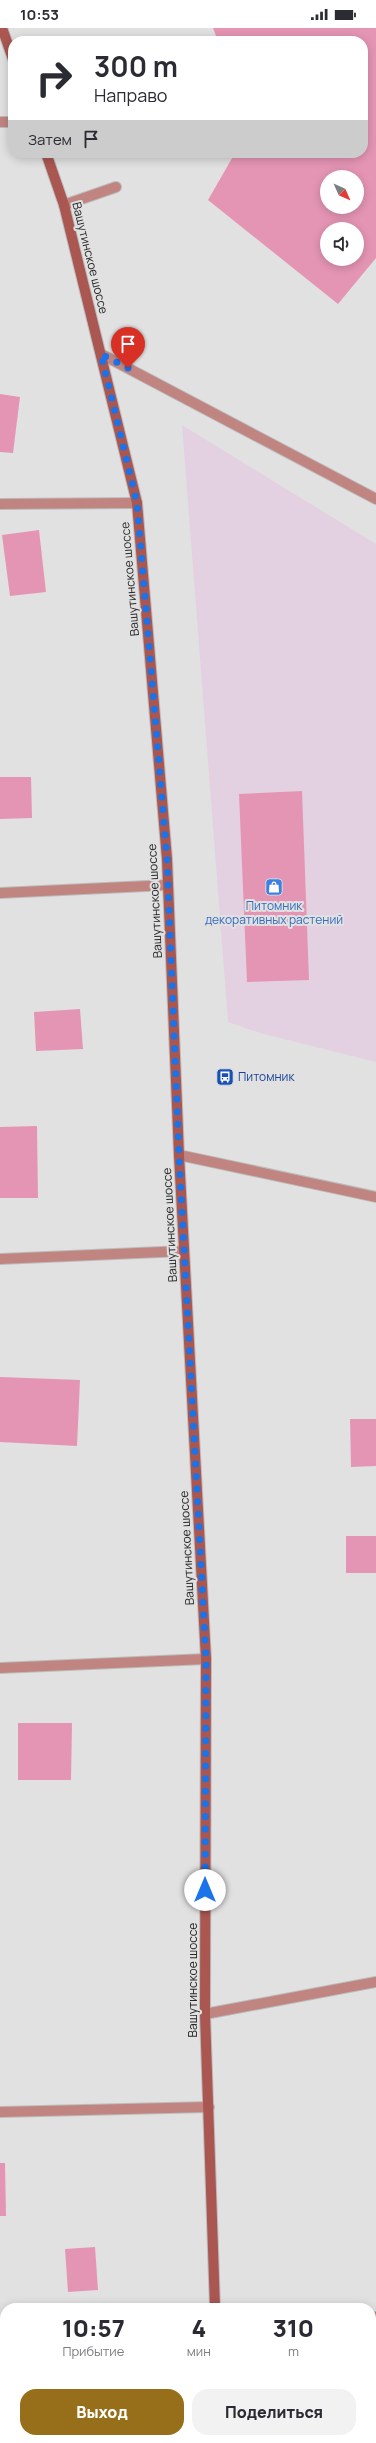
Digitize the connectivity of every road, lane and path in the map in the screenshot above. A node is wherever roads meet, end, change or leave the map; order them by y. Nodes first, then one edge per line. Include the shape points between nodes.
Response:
1 (2, 28) edge
2 (8, 45) edge
3 (48, 158) edge
4 (116, 187) dead end
5 (64, 205) junction
6 (101, 354) junction
7 (376, 499) edge
8 (137, 503) junction
9 (0, 504) edge
10 (168, 885) junction
11 (0, 893) edge
12 (179, 1155) junction
13 (376, 1197) edge
14 (184, 1251) junction
15 (0, 1259) edge
16 (206, 1659) junction
17 (0, 1668) edge
18 (376, 1982) edge
19 (205, 2014) junction
20 (209, 2107) junction
21 (0, 2112) edge
22 (215, 2303) edge

1 - 2 street
3 - 5 street, Вашутинское шоссе
4 - 5 street
5 - 6 street, Вашутинское шоссе
6 - 7 street
6 - 8 street, Вашутинское шоссе
8 - 9 street
8 - 10 street, Вашутинское шоссе
10 - 11 street
10 - 12 street, Вашутинское шоссе
12 - 13 street
12 - 14 street, Вашутинское шоссе
14 - 15 street
14 - 16 street, Вашутинское шоссе
16 - 17 street
16 - 19 street, Вашутинское шоссе
18 - 19 street
19 - 20 street, Вашутинское шоссе
20 - 21 street
20 - 22 street, Вашутинское шоссе

